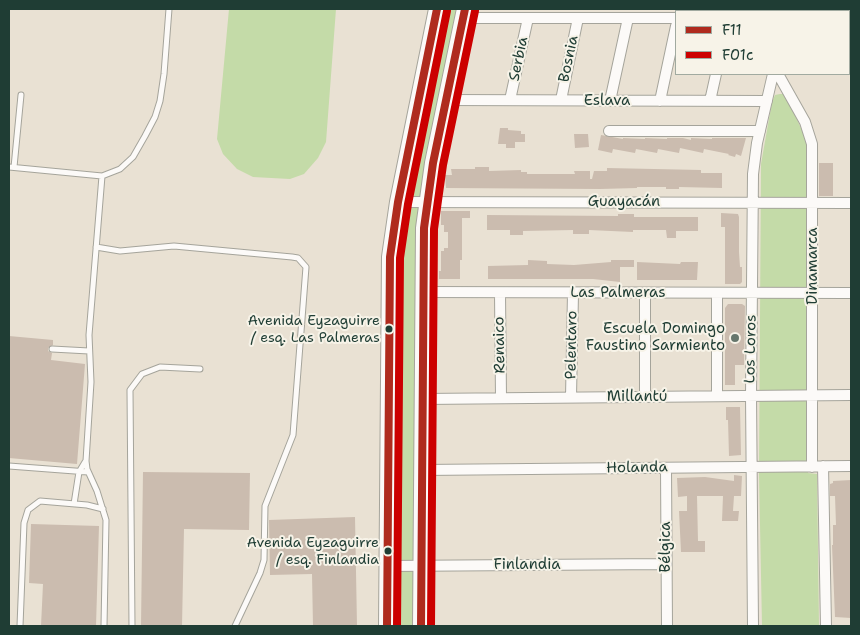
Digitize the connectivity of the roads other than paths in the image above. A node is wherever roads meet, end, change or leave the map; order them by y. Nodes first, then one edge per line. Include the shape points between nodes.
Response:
1 (169, 9) edge
2 (436, 9) edge
3 (464, 13) edge
4 (528, 18) junction
5 (578, 18) junction
6 (628, 18) junction
7 (675, 18) edge
8 (675, 31) edge
9 (716, 75) edge
10 (773, 75) edge
11 (779, 75) edge
12 (21, 95) dead end
13 (446, 100) junction
14 (510, 100) junction
15 (561, 100) junction
16 (610, 101) junction
17 (660, 101) junction
18 (710, 101) junction
19 (767, 101) junction
20 (609, 131) dead end
21 (760, 131) junction
22 (12, 167) edge
23 (102, 176) junction
24 (427, 201) junction
25 (398, 202) junction
26 (753, 203) junction
27 (813, 203) junction
28 (851, 203) edge
29 (96, 247) junction
30 (423, 292) junction
31 (500, 292) junction
32 (573, 293) junction
33 (645, 293) junction
34 (717, 293) junction
35 (851, 293) edge
36 (752, 294) junction
37 (813, 294) junction
38 (52, 349) dead end
39 (89, 351) junction
40 (200, 369) dead end
41 (812, 395) junction
42 (851, 395) edge
43 (716, 396) junction
44 (751, 396) junction
45 (571, 397) junction
46 (645, 397) junction
47 (423, 398) junction
48 (501, 398) junction
49 (86, 460) junction
50 (9, 466) edge
51 (812, 466) junction
52 (823, 466) junction
53 (851, 466) edge
54 (752, 467) junction
55 (666, 468) junction
56 (422, 470) junction
57 (79, 472) junction
58 (88, 472) junction
59 (74, 504) junction
60 (103, 509) junction
61 (666, 564) junction
62 (421, 565) junction
63 (387, 566) junction
64 (20, 626) edge
65 (104, 626) edge
66 (132, 626) edge
67 (235, 626) edge
68 (387, 626) edge
69 (421, 626) edge
70 (666, 626) edge
71 (753, 626) edge
72 (826, 626) edge

1 - 23 lane via 164,74 155,117 132,157 120,169
2 - 25 main road
3 - 4 street
3 - 13 main road
4 - 5 street
4 - 14 street, Serbia
5 - 6 street
5 - 15 street, Bosnia
6 - 7 street
6 - 16 street
8 - 17 street
9 - 18 street
10 - 19 street, Los Loros
11 - 27 street, Dinamarca via 811,138
12 - 22 lane
13 - 14 street, Eslava
13 - 24 main road
14 - 15 street, Eslava
15 - 16 street, Eslava
16 - 17 street, Eslava
17 - 18 street, Eslava
18 - 19 street, Eslava
19 - 21 street, Los Loros
20 - 21 street
21 - 26 street, Los Loros via 754,165
22 - 23 lane
23 - 29 lane
24 - 25 street, Guayacán
24 - 26 street, Guayacán
24 - 30 main road
25 - 63 main road via 390,257
26 - 27 street, Guayacán
26 - 36 street, Los Loros
27 - 28 street, Guayacán
27 - 37 street, Dinamarca
29 - 39 lane
29 - 67 lane via 120,251 174,246 282,256 298,258 306,267 293,435 265,506 264,560
30 - 31 street, Las Palmeras
30 - 47 main road
31 - 32 street, Las Palmeras
31 - 48 street, Renaico
32 - 33 street, Las Palmeras
32 - 45 street, Pelentaro
33 - 34 street, Las Palmeras
33 - 46 street
34 - 36 street, Las Palmeras
34 - 43 street
35 - 37 street, Las Palmeras
36 - 37 street, Las Palmeras
36 - 44 street, Los Loros
37 - 41 street, Dinamarca
38 - 39 lane
39 - 49 lane via 91,382
40 - 66 lane via 160,367 142,374 130,390
41 - 42 street, Millantú
41 - 44 street, Millantú
41 - 51 street, Dinamarca
43 - 44 street, Millantú
43 - 46 street, Millantú
44 - 54 street, Los Loros
45 - 46 street, Millantú
45 - 48 street, Millantú
47 - 48 street, Millantú
47 - 56 main road
49 - 57 lane
49 - 58 lane
50 - 57 lane
51 - 52 street, Holanda
51 - 54 street, Holanda
52 - 53 street, Holanda
52 - 72 street
54 - 55 street, Holanda
54 - 71 street, Los Loros
55 - 56 street, Holanda
55 - 61 street, Bélgica
56 - 62 main road
57 - 58 lane
57 - 59 lane
58 - 60 lane
59 - 60 lane
59 - 64 lane via 40,501 26,514
60 - 65 lane via 106,520
61 - 62 street, Finlandia
61 - 70 street, Bélgica
62 - 63 street, Finlandia
62 - 69 main road
63 - 68 main road

